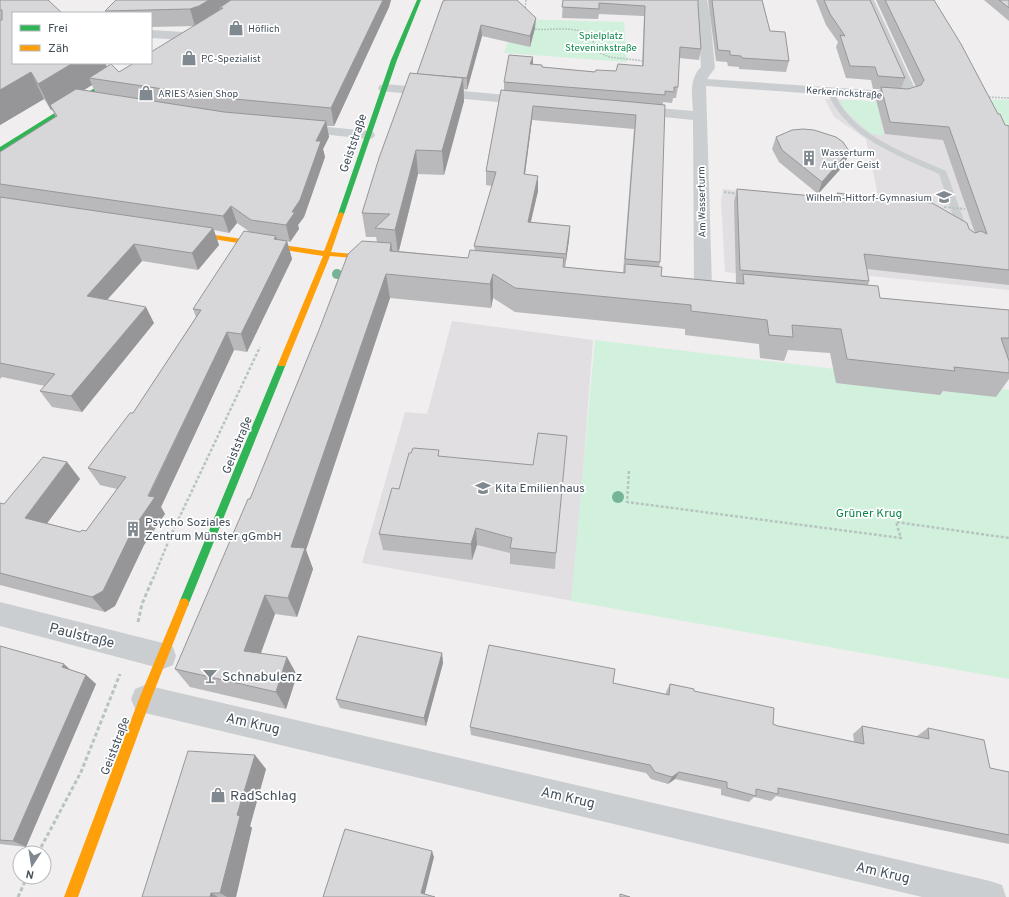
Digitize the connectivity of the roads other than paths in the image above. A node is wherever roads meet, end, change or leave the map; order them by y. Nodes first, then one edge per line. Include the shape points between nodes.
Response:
1 (419, 0) edge
2 (701, 0) edge
3 (868, 0) edge
4 (191, 32) joint
5 (152, 34) edge
6 (171, 44) edge
7 (137, 64) edge
8 (699, 82) junction
9 (385, 88) junction
10 (831, 92) junction
11 (81, 99) junction
12 (100, 102) edge
13 (540, 102) edge
14 (620, 109) edge
15 (699, 116) junction
16 (284, 127) edge
17 (368, 135) junction
18 (0, 150) edge
19 (180, 232) edge
20 (968, 242) edge
21 (327, 254) junction
22 (386, 259) edge
23 (703, 287) edge
24 (0, 614) edge
25 (163, 656) junction
26 (145, 699) junction
27 (71, 897) edge
28 (990, 897) edge

1 - 9 street, Geiststraße
2 - 8 street via 708,68 701,75
3 - 10 street, Kerkerinckstraße via 910,92 902,96
4 - 5 street
4 - 6 street
7 - 11 street
8 - 10 street, Kerkerinckstraße
8 - 15 street, Am Wasserturm
9 - 13 street
9 - 17 street, Geiststraße
10 - 20 lane via 833,100 846,118 865,134 943,173
11 - 12 street
11 - 18 street
14 - 15 street
15 - 23 street, Am Wasserturm
16 - 17 street
17 - 21 street, Geiststraße
19 - 21 street
21 - 22 street
21 - 25 street, Geiststraße
24 - 25 street, Paulstraße
25 - 26 street, Geiststraße
26 - 27 street, Geiststraße
26 - 28 street, Am Krug

